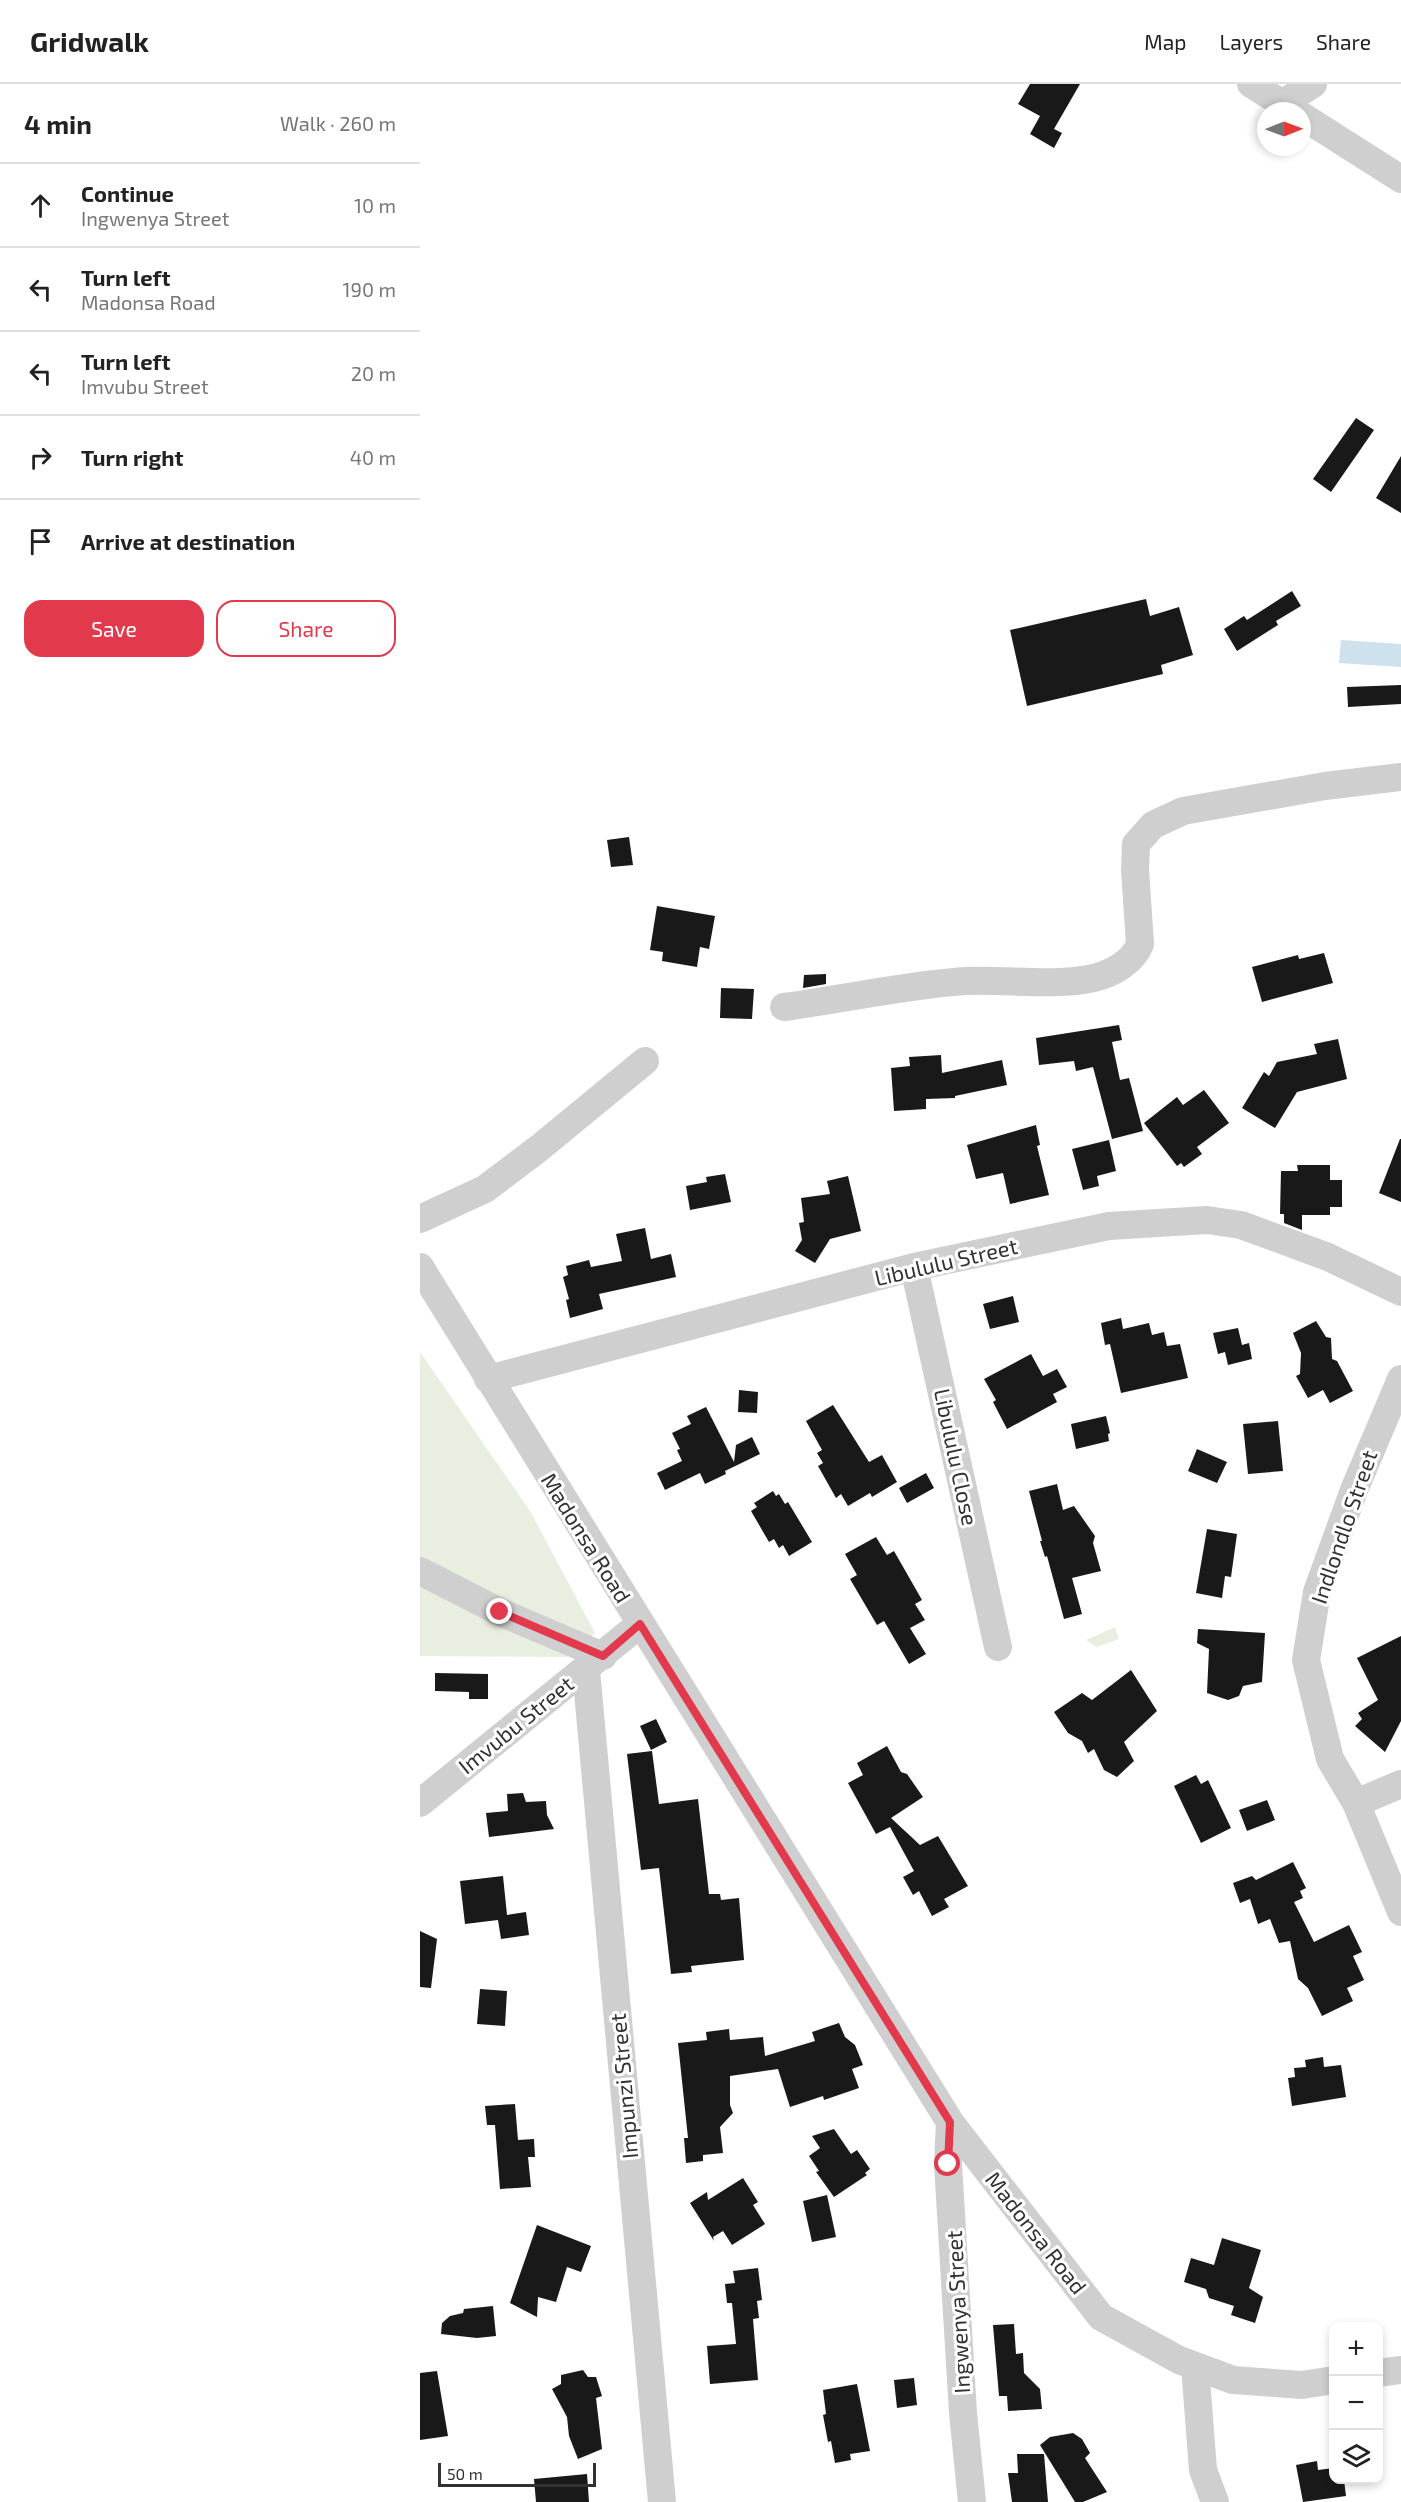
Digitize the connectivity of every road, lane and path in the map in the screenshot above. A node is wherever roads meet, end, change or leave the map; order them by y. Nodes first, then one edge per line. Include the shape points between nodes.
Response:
1 (1251, 84) edge
2 (1314, 84) edge
3 (1280, 102) edge
4 (1299, 102) edge
5 (1311, 122) edge
6 (1401, 179) edge
7 (1401, 777) edge
8 (784, 1007) dead end
9 (645, 1061) dead end
10 (420, 1219) edge
11 (420, 1267) edge
12 (914, 1268) junction
13 (1401, 1292) edge
14 (488, 1379) junction
15 (1401, 1379) edge
16 (420, 1571) edge
17 (640, 1624) junction
18 (998, 1647) dead end
19 (594, 1663) junction
20 (1401, 1784) edge
21 (420, 1803) edge
22 (1356, 1803) junction
23 (1401, 1911) edge
24 (950, 2122) junction
25 (1195, 2366) junction
26 (1401, 2370) edge
27 (1383, 2372) edge
28 (1329, 2381) edge
29 (662, 2502) edge
30 (972, 2502) edge
31 (1215, 2502) edge

1 - 3 street
2 - 4 street
5 - 6 street
7 - 8 street via 1183,811 1153,825 1136,844 1140,944 1136,954 1123,965 1095,978 935,984
9 - 10 street via 485,1189
11 - 14 street, Madonsa Road
12 - 13 street, Libululu Street via 1109,1227 1207,1220 1241,1226 1306,1249
12 - 14 street, Libululu Street
12 - 18 street, Libululu Close
14 - 17 street, Madonsa Road
15 - 22 street, Indlondlo Street via 1354,1490 1317,1593 1306,1660 1330,1759
16 - 19 street
17 - 19 street, Imvubu Street
17 - 24 street, Madonsa Road
19 - 21 street, Imvubu Street
19 - 29 street, Impunzi Street
20 - 22 street
22 - 23 street, Indlondlo Street
24 - 25 street, Madonsa Road via 1101,2317
24 - 30 street, Ingwenya Street via 948,2164
25 - 28 street, Madonsa Road via 1233,2380 1302,2385
25 - 31 street via 1203,2470
26 - 27 street

